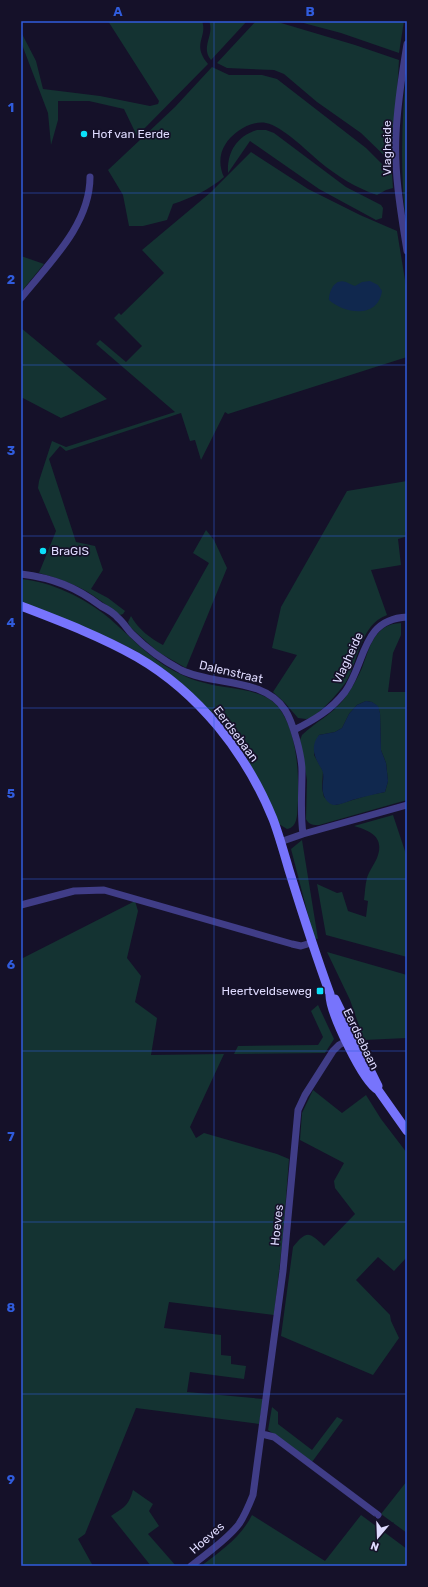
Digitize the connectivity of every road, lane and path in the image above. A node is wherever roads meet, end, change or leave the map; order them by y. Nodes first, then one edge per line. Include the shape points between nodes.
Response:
1 (407, 44) edge
2 (90, 177) dead end
3 (407, 251) edge
4 (21, 298) edge
5 (21, 574) edge
6 (21, 606) edge
7 (407, 617) edge
8 (294, 730) junction
9 (407, 805) edge
10 (303, 834) junction
11 (280, 842) junction
12 (21, 905) edge
13 (311, 943) junction
14 (350, 1040) junction
15 (407, 1131) edge
16 (262, 1434) junction
17 (378, 1515) dead end
18 (191, 1566) edge

1 - 3 street, Vlagheide via 396,136 397,173
2 - 4 street via 86,201 71,235
5 - 8 street, Dalenstraat via 54,581 83,592 118,617 148,648 184,671 202,678 266,691 286,711
6 - 11 main road, Eerdsebaan via 108,642 138,658 180,688 221,730 243,759 259,788
7 - 8 street, Vlagheide via 388,621 377,628 369,638 356,673 345,692 325,712
8 - 10 street, Dalenstraat via 302,769
9 - 10 street
10 - 11 street
11 - 13 main road, Eerdsebaan
12 - 13 street via 74,890 104,890 292,944 301,946
13 - 14 main road, Eerdsebaan
14 - 15 main road, Eerdsebaan via 378,1085 378,1090
14 - 16 street, Hoeves via 339,1045 334,1051 298,1110 283,1271
16 - 17 street via 274,1437
16 - 18 street, Hoeves via 253,1495 247,1511 226,1537

